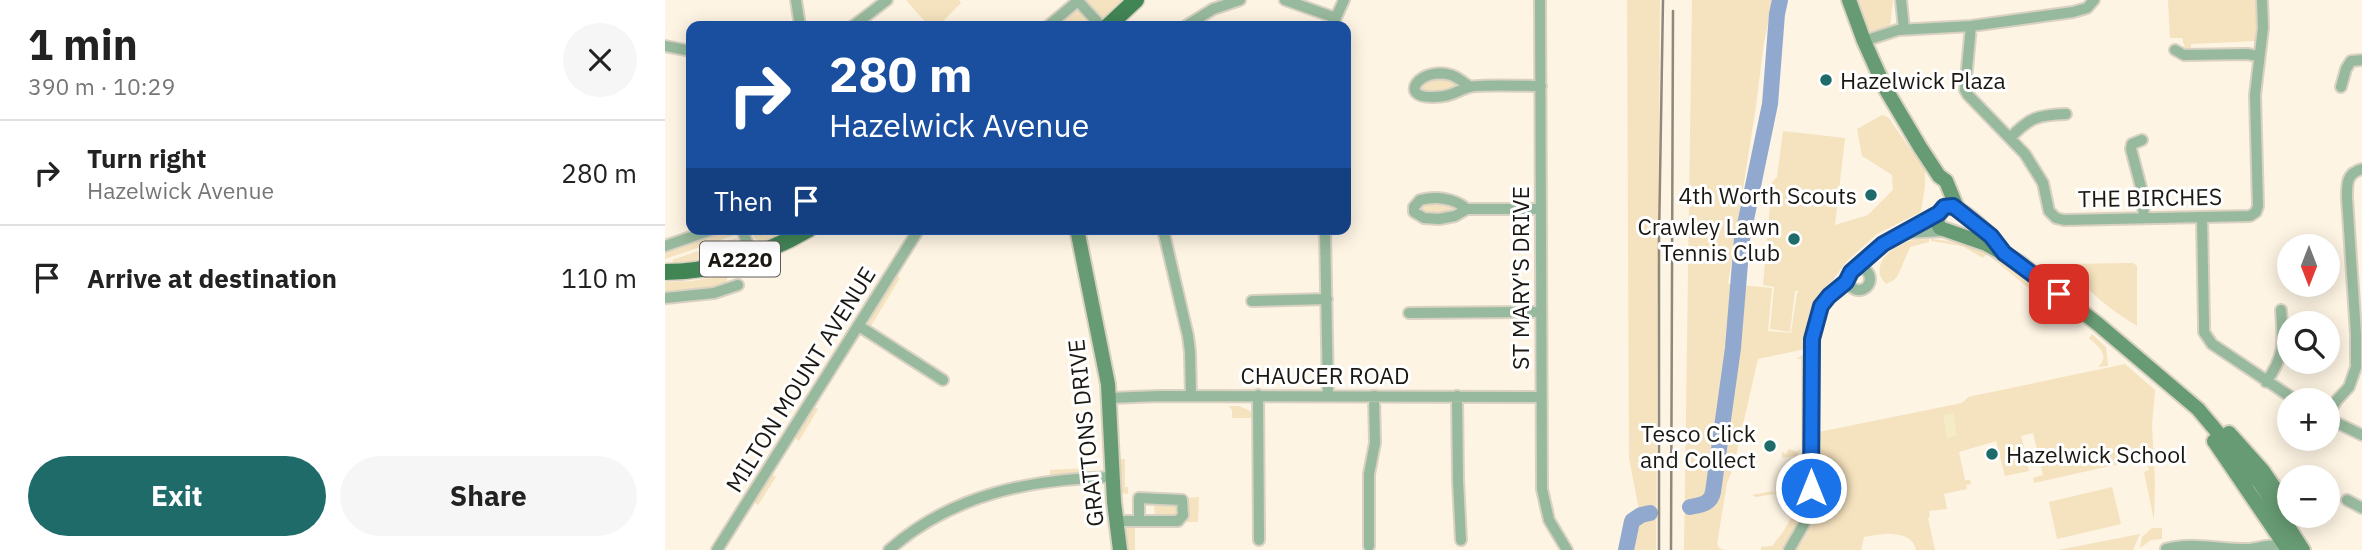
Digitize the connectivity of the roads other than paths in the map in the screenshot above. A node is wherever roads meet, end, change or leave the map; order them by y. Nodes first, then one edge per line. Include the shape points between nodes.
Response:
1 (796, 0) edge
2 (887, 0) edge
3 (1136, 0) edge
4 (1241, 0) edge
5 (1285, 0) edge
6 (1344, 0) edge
7 (1540, 0) edge
8 (1849, 0) edge
9 (1901, 0) edge
10 (2094, 0) edge
11 (2262, 0) edge
12 (1079, 1) edge
13 (875, 4) edge
14 (799, 21) edge
15 (858, 21) edge
16 (1054, 21) edge
17 (1097, 21) edge
18 (1113, 21) edge
19 (1194, 21) edge
20 (1332, 21) edge
21 (1334, 21) edge
22 (1971, 26) junction
23 (1904, 29) junction
24 (1864, 41) junction
25 (669, 47) edge
26 (2175, 50) dead end
27 (2258, 56) junction
28 (672, 60) dead end
29 (2362, 60) edge
30 (1541, 86) junction
31 (1470, 87) dead end
32 (2341, 87) dead end
33 (2066, 114) dead end
34 (2010, 138) junction
35 (2142, 140) dead end
36 (2362, 169) edge
37 (1939, 176) junction
38 (1467, 209) dead end
39 (1541, 209) junction
40 (1959, 210) junction
41 (1940, 211) junction
42 (2202, 217) junction
43 (2144, 218) junction
44 (1946, 232) junction
45 (1901, 233) junction
46 (697, 235) edge
47 (744, 235) edge
48 (796, 235) edge
49 (915, 235) edge
50 (1078, 235) edge
51 (1164, 235) edge
52 (1325, 235) edge
53 (1883, 244) junction
54 (665, 246) edge
55 (2004, 253) junction
56 (752, 256) junction
57 (665, 272) edge
58 (1851, 274) junction
59 (1870, 277) junction
60 (738, 285) dead end
61 (1858, 290) junction
62 (665, 298) edge
63 (1327, 299) junction
64 (1252, 302) dead end
65 (2281, 310) dead end
66 (1540, 312) junction
67 (1409, 313) dead end
68 (1818, 314) junction
69 (859, 326) junction
70 (943, 380) dead end
71 (2266, 382) junction
72 (2277, 389) edge
73 (1258, 395) junction
74 (1191, 396) junction
75 (1328, 396) junction
76 (1374, 396) junction
77 (1457, 396) junction
78 (1541, 397) junction
79 (2340, 397) edge
80 (1109, 398) junction
81 (2198, 409) junction
82 (2340, 424) edge
83 (2362, 435) edge
84 (1112, 477) junction
85 (2277, 489) edge
86 (2347, 500) dead end
87 (2362, 508) edge
88 (1139, 520) dead end
89 (1116, 521) junction
90 (2272, 526) junction
91 (2301, 528) edge
92 (1259, 540) dead end
93 (1461, 540) dead end
94 (1369, 545) dead end
95 (2265, 545) junction
96 (2166, 549) edge
97 (2213, 549) edge
98 (717, 550) edge
99 (889, 550) edge
100 (1120, 550) edge
101 (1567, 550) edge
102 (1789, 550) edge
103 (2288, 550) edge
104 (2303, 550) edge
105 (2314, 550) edge

1 - 14 street
2 - 13 street
3 - 18 main road
4 - 19 street
5 - 20 street
6 - 21 street
7 - 30 street, ST MARY'S DRIVE
8 - 24 street
9 - 23 street
10 - 22 street via 2081,10
11 - 27 street, THE BIRCHES
12 - 16 street
12 - 17 street
13 - 15 street
22 - 23 street
22 - 34 street, THE BIRCHES via 1965,90
23 - 24 street
24 - 37 street via 1903,120
25 - 28 street
26 - 27 street via 2184,55
27 - 42 street, THE BIRCHES via 2256,212
29 - 32 street via 2351,61
30 - 31 street
30 - 39 street, ST MARY'S DRIVE
33 - 34 street via 2036,116
34 - 43 street, THE BIRCHES via 2043,183 2049,211 2056,218
35 - 43 street via 2131,149
36 - 79 street via 2348,179 2357,334 2355,375
37 - 40 street
37 - 41 street
38 - 39 street
39 - 66 street, ST MARY'S DRIVE
40 - 41 street via 1948,206
40 - 44 street via 1962,224 1956,231
40 - 55 street
41 - 44 street via 1937,222
41 - 45 street
42 - 43 street, THE BIRCHES
42 - 71 street via 2204,332 2212,344
44 - 45 street
44 - 55 street
45 - 53 street
46 - 54 street
47 - 56 street
48 - 56 main road, A2220
49 - 69 street, MILTON MOUNT AVENUE
50 - 80 street, GRATTONS DRIVE
51 - 74 street via 1191,352
52 - 63 street
53 - 58 street
53 - 59 street via 1872,261
55 - 81 street
56 - 57 main road, A2220 via 692,271
58 - 59 street via 1864,269
58 - 61 street via 1851,286
58 - 68 street via 1825,299
59 - 61 street via 1868,286
60 - 62 street via 714,293
61 - 68 street via 1835,298
63 - 64 street
63 - 75 street
65 - 71 street via 2281,358
66 - 67 street
66 - 78 street, ST MARY'S DRIVE
68 - 102 street via 1812,346 1810,502
69 - 70 street
69 - 98 street, MILTON MOUNT AVENUE
71 - 72 street
73 - 74 street, CHAUCER ROAD
73 - 75 street, CHAUCER ROAD
73 - 92 street
74 - 80 street, CHAUCER ROAD
75 - 76 street, CHAUCER ROAD
76 - 77 street, CHAUCER ROAD
76 - 94 street
77 - 78 street, CHAUCER ROAD
77 - 93 street
78 - 101 street, ST MARY'S DRIVE via 1544,504 1555,534
80 - 84 street, GRATTONS DRIVE
81 - 85 street via 2246,450
81 - 90 street via 2203,424
81 - 104 street via 2260,483
82 - 83 street
84 - 89 street, GRATTONS DRIVE
84 - 99 street via 1030,484 968,500 931,519
86 - 87 street
88 - 89 street
89 - 100 street, GRATTONS DRIVE
90 - 95 street
90 - 103 street
91 - 105 street
95 - 97 street
95 - 103 street
96 - 97 street

